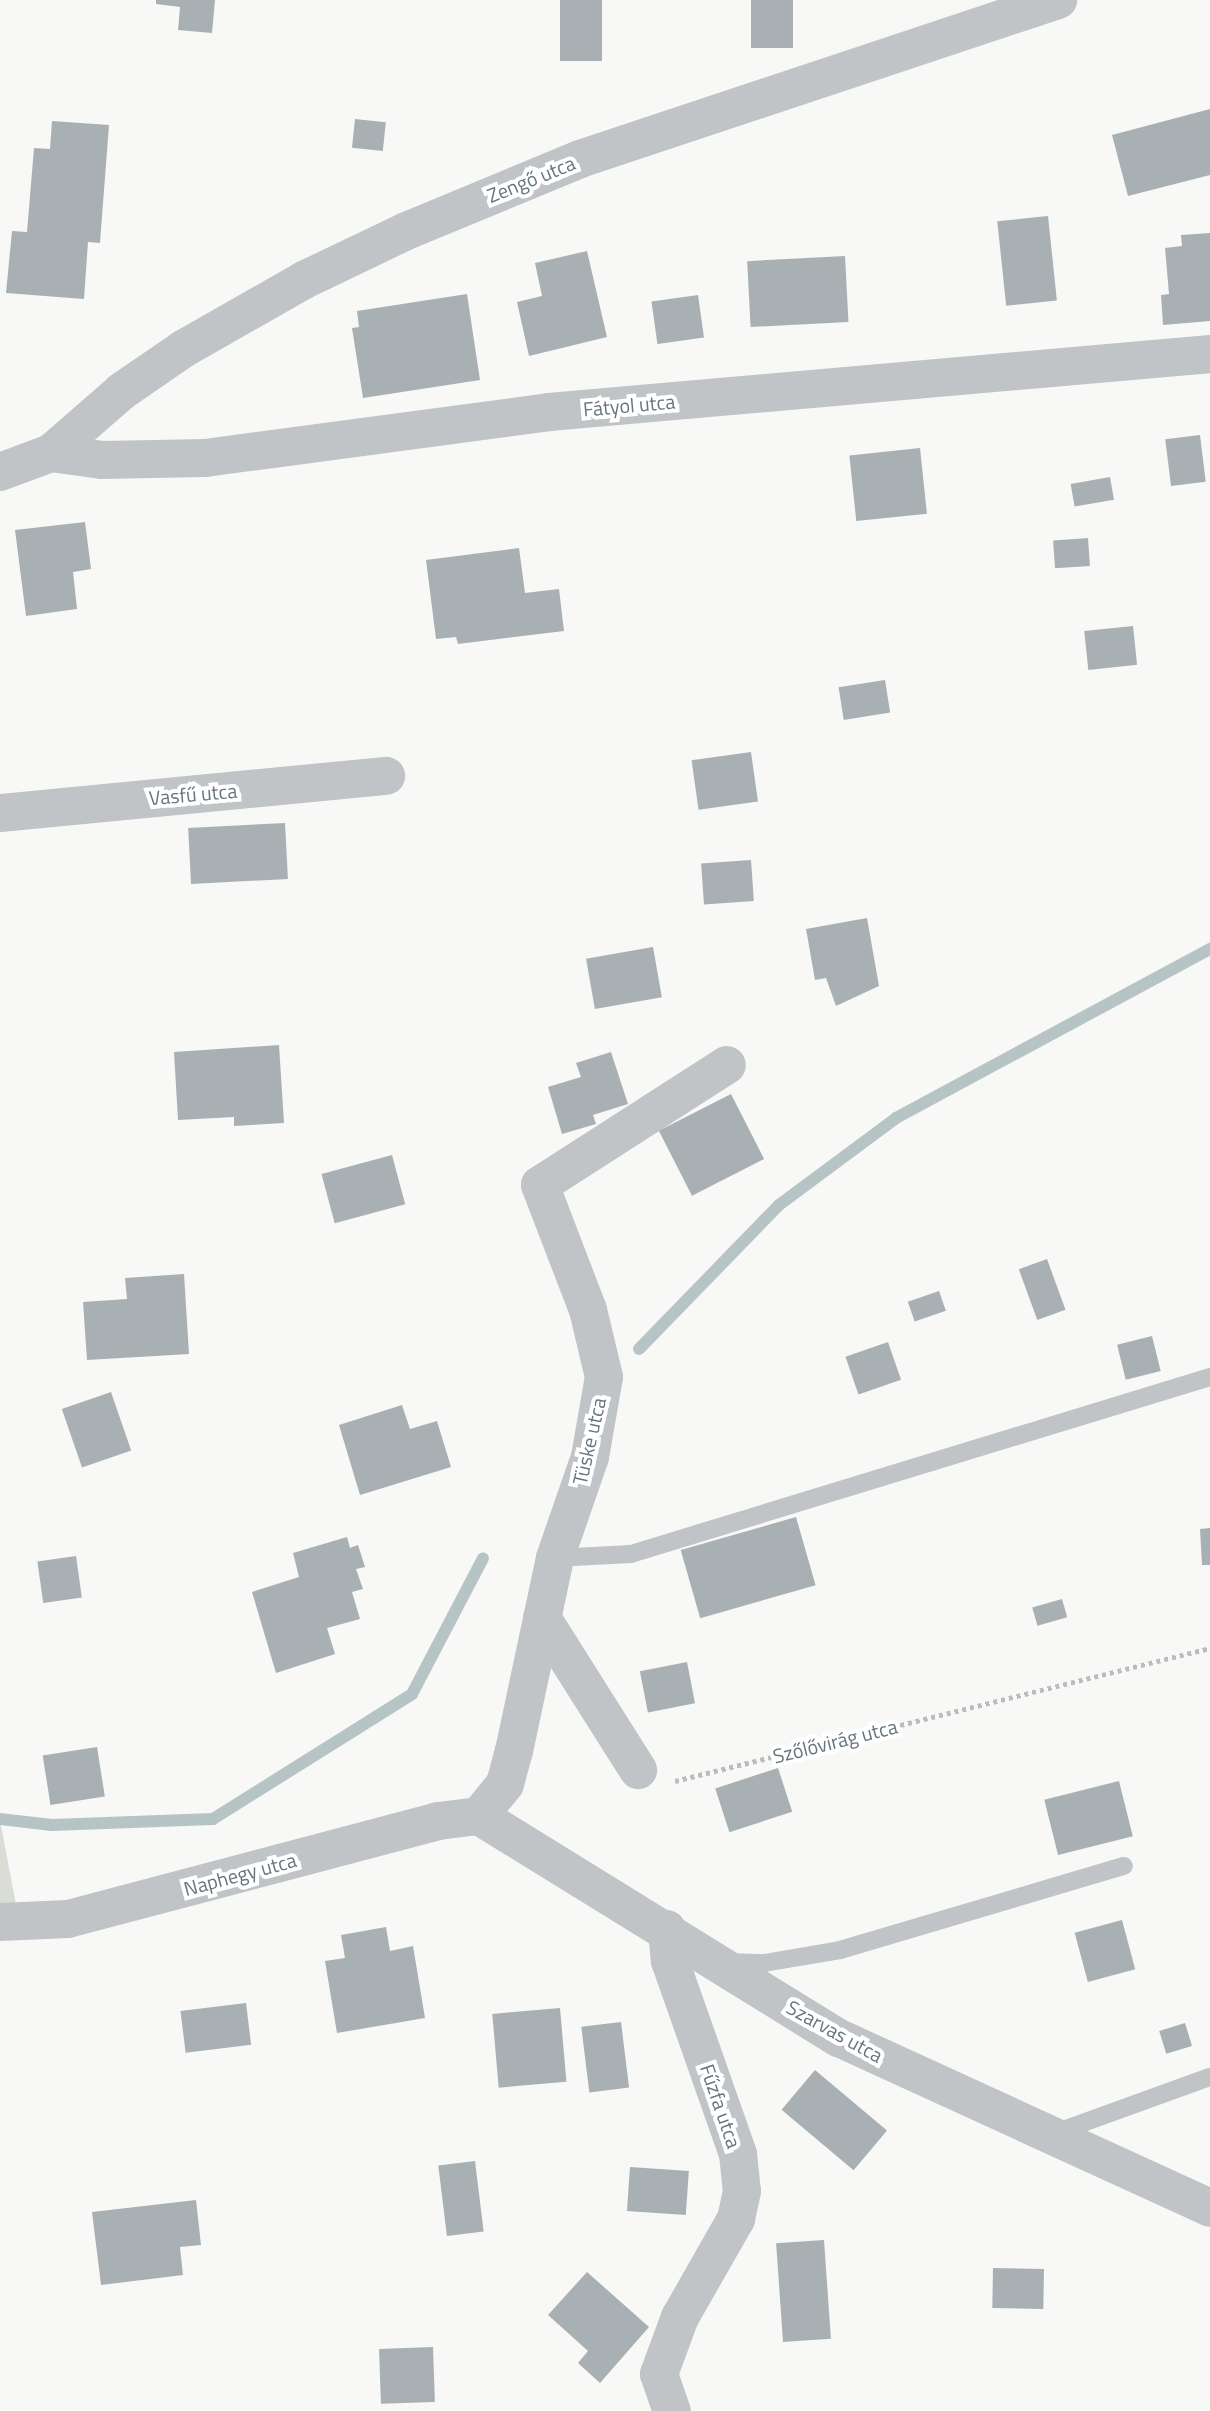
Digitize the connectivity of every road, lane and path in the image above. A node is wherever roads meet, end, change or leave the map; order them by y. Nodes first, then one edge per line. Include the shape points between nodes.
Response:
1 (1058, 0) edge
2 (1210, 354) edge
3 (51, 453) junction
4 (0, 472) edge
5 (386, 776) dead end
6 (0, 813) edge
7 (727, 1065) dead end
8 (1210, 1377) edge
9 (555, 1558) junction
10 (542, 1618) junction
11 (1210, 1648) edge
12 (638, 1770) joint
13 (479, 1816) junction
14 (1124, 1866) dead end
15 (0, 1922) edge
16 (667, 1929) junction
17 (719, 1962) junction
18 (1210, 2077) edge
19 (1050, 2135) junction
20 (1210, 2208) edge
21 (672, 2411) edge

1 - 3 street, Zengő utca via 580,159 404,232 304,280 183,349 122,391
2 - 3 street, Fátyol utca via 549,412 205,458 102,460
3 - 4 street
5 - 6 street, Vasfű utca
7 - 9 street, Tüske utca via 540,1185 588,1310 604,1377 590,1457
8 - 9 lane via 631,1554
9 - 10 street, Tüske utca
10 - 12 street
10 - 13 street, Tüske utca via 505,1784
11 - 12 path, Szőlővirág utca via 665,1784
13 - 15 street, Naphegy utca via 438,1821 68,1919
13 - 16 street, Szarvas utca
14 - 17 lane via 840,1950 764,1963
16 - 17 street, Szarvas utca
16 - 21 street, Fűzfa utca via 670,1961 738,2154 742,2191 736,2219 680,2317 659,2374
17 - 19 street, Szarvas utca via 839,2038
18 - 19 lane
19 - 20 street, Szarvas utca

